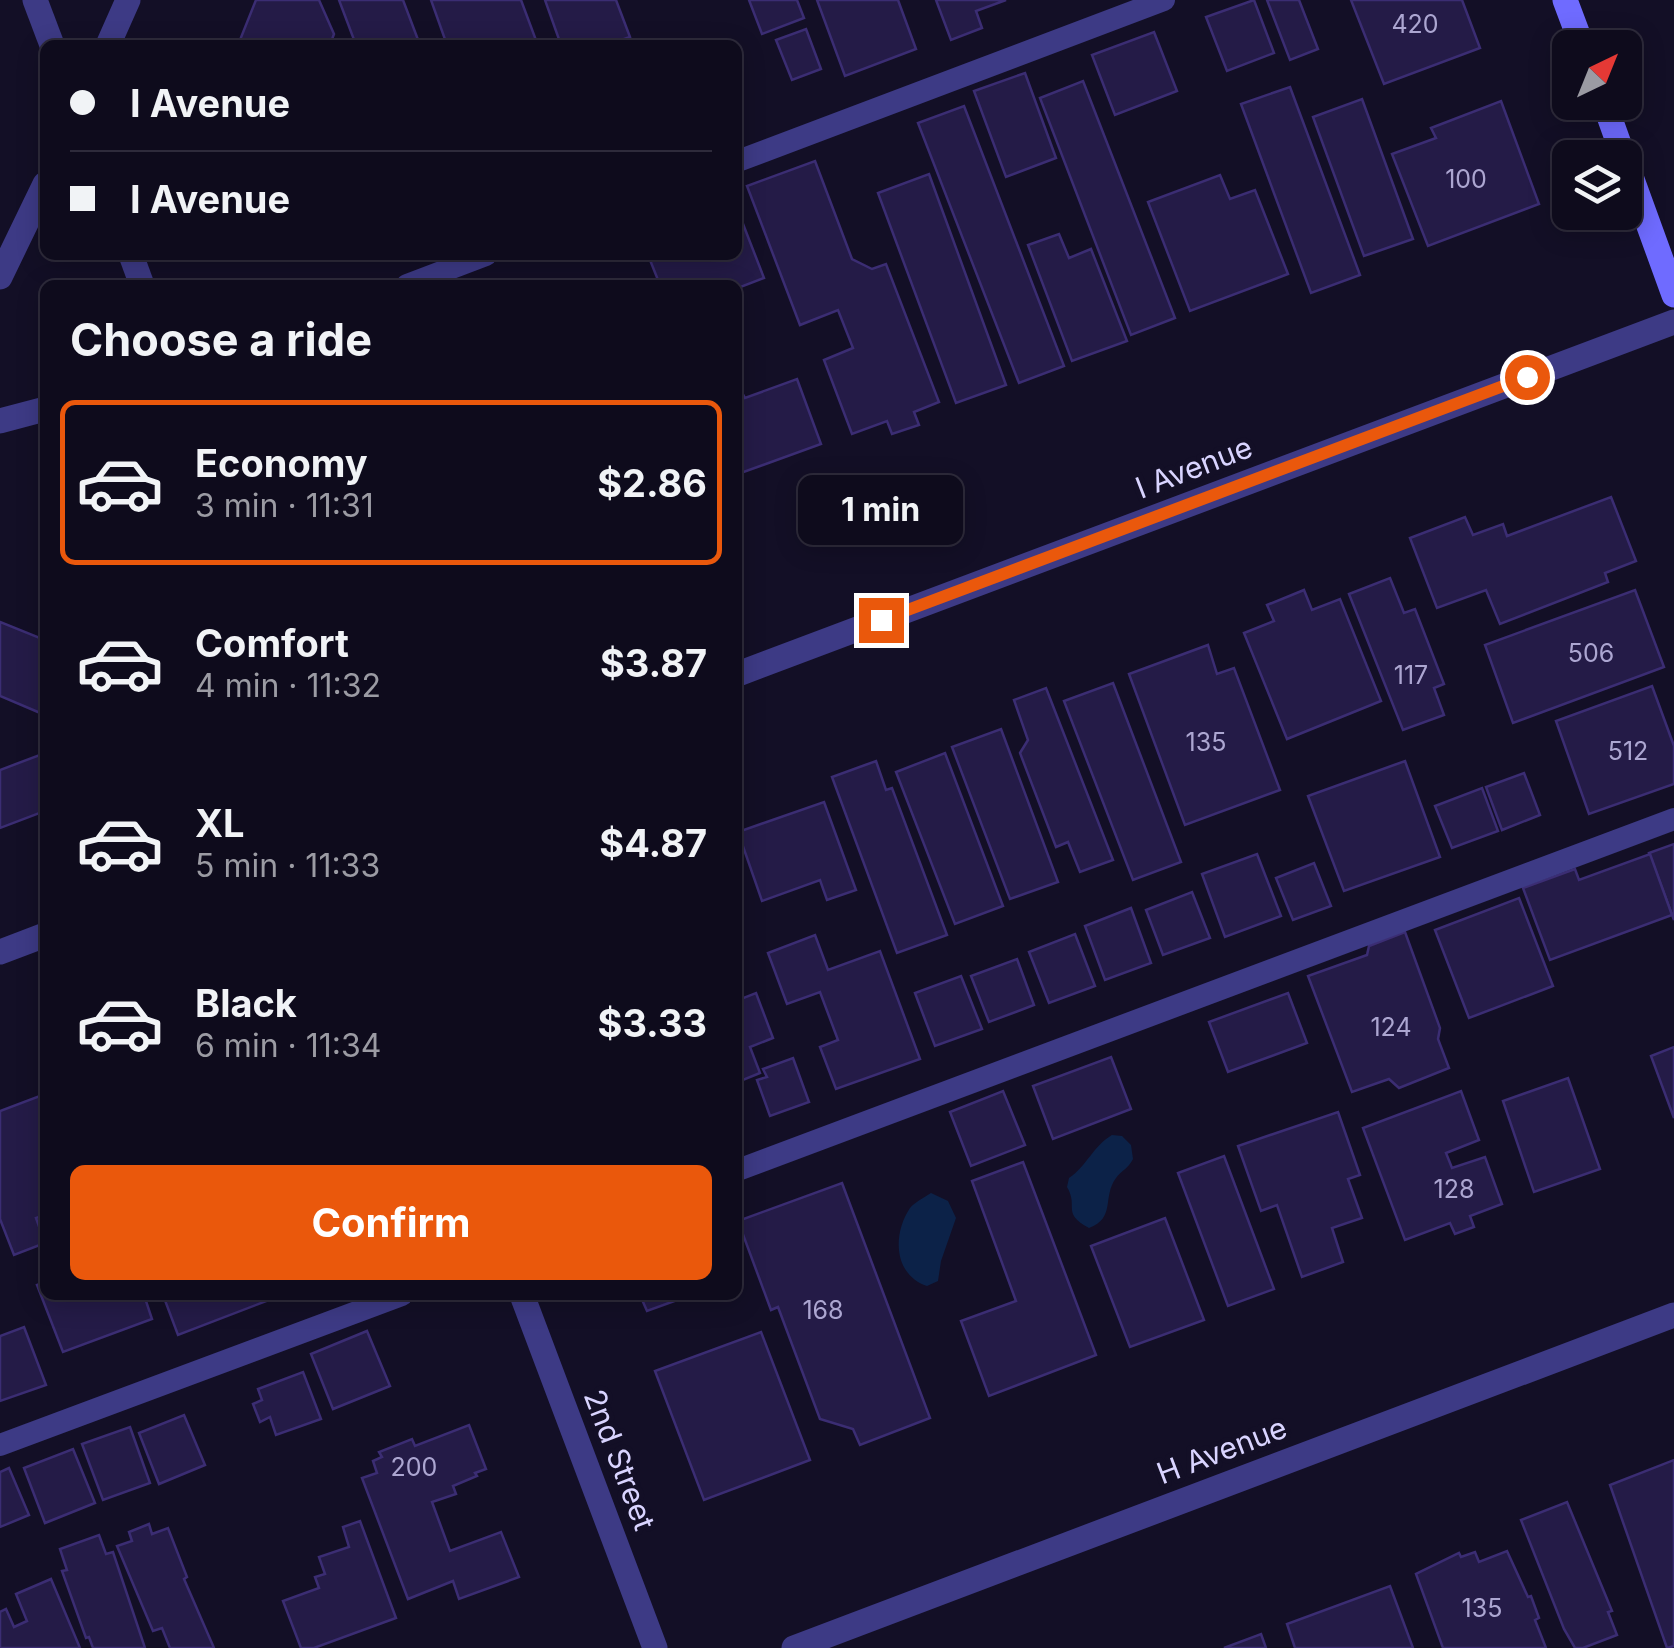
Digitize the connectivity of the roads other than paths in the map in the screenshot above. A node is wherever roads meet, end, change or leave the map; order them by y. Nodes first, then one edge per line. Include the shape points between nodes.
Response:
1 (35, 0) edge
2 (128, 0) edge
3 (1164, 0) edge
4 (1566, 0) edge
5 (1577, 30) edge
6 (50, 40) edge
7 (110, 40) edge
8 (742, 158) edge
9 (40, 194) edge
10 (1642, 206) edge
11 (473, 260) edge
12 (0, 277) edge
13 (419, 280) edge
14 (1674, 295) edge
15 (1674, 322) edge
16 (40, 410) edge
17 (0, 421) edge
18 (742, 672) edge
19 (1674, 820) edge
20 (40, 937) edge
21 (0, 952) edge
22 (742, 1169) edge
23 (389, 1300) edge
24 (524, 1300) edge
25 (1674, 1315) edge
26 (0, 1444) edge
27 (655, 1648) edge
28 (794, 1648) edge

1 - 6 street
2 - 7 street
3 - 8 lane
4 - 5 main road
9 - 12 street
10 - 14 main road
11 - 13 lane
15 - 18 street, I Avenue
16 - 17 street
19 - 22 lane
20 - 21 street
23 - 26 lane
24 - 27 street, 2nd Street
25 - 28 street, H Avenue

